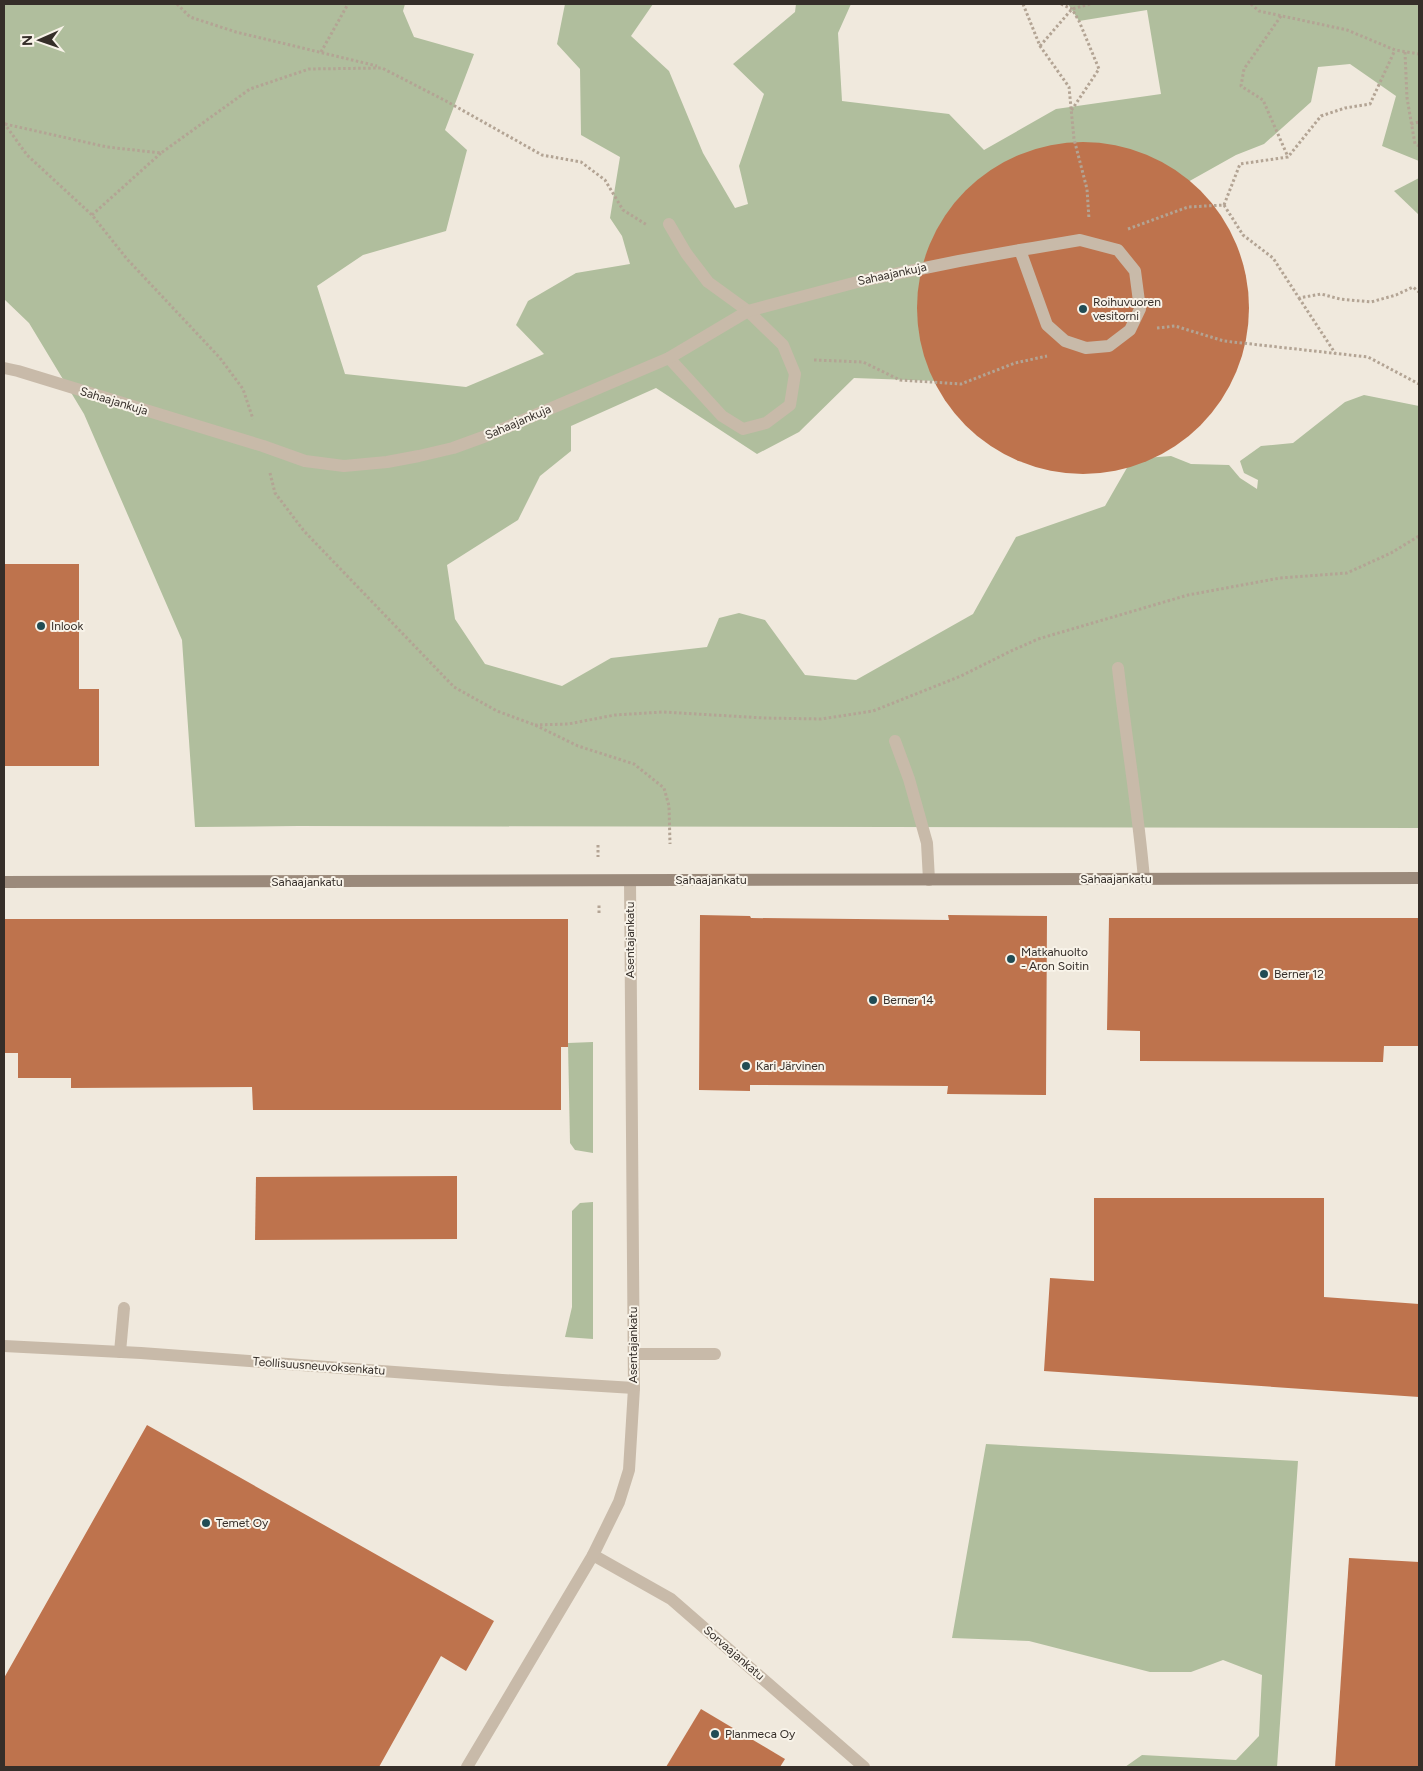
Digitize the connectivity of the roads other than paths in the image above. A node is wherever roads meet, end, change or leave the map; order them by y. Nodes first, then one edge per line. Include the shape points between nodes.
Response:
1 (669, 224) road end
2 (1020, 250) junction
3 (748, 311) junction
4 (669, 358) junction
5 (4, 368) edge
6 (1118, 668) dead end
7 (895, 741) dead end
8 (1419, 878) edge
9 (1144, 879) junction
10 (929, 880) junction
11 (630, 881) junction
12 (4, 882) edge
13 (124, 1308) dead end
14 (4, 1346) edge
15 (120, 1352) junction
16 (634, 1354) junction
17 (715, 1354) dead end
18 (634, 1388) junction
19 (593, 1555) junction
20 (467, 1767) edge
21 (864, 1767) edge

1 - 3 street via 708,282
2 - 2 street, Sahaajankuja via 1047,325 1065,341 1086,348 1109,346 1130,330 1140,309 1135,271 1118,250 1080,240
2 - 3 street, Sahaajankuja via 861,281
3 - 4 street, Sahaajankuja
3 - 4 street via 782,345 795,374 790,405 766,423 743,429 722,416
4 - 5 street, Sahaajankuja via 453,448 387,462 344,466 305,461
6 - 9 street
7 - 10 street via 927,843
8 - 9 main road, Sahaajankatu
9 - 10 main road, Sahaajankatu
10 - 11 main road, Sahaajankatu
11 - 12 main road, Sahaajankatu
11 - 16 street, Asentajankatu
13 - 15 street
14 - 15 street, Teollisuusneuvoksenkatu
15 - 18 street, Teollisuusneuvoksenkatu
16 - 17 street
16 - 18 street, Asentajankatu
18 - 19 street, Asentajankatu via 629,1470 619,1502
19 - 20 street, Asentajankatu
19 - 21 street, Sorvaajankatu via 671,1599

